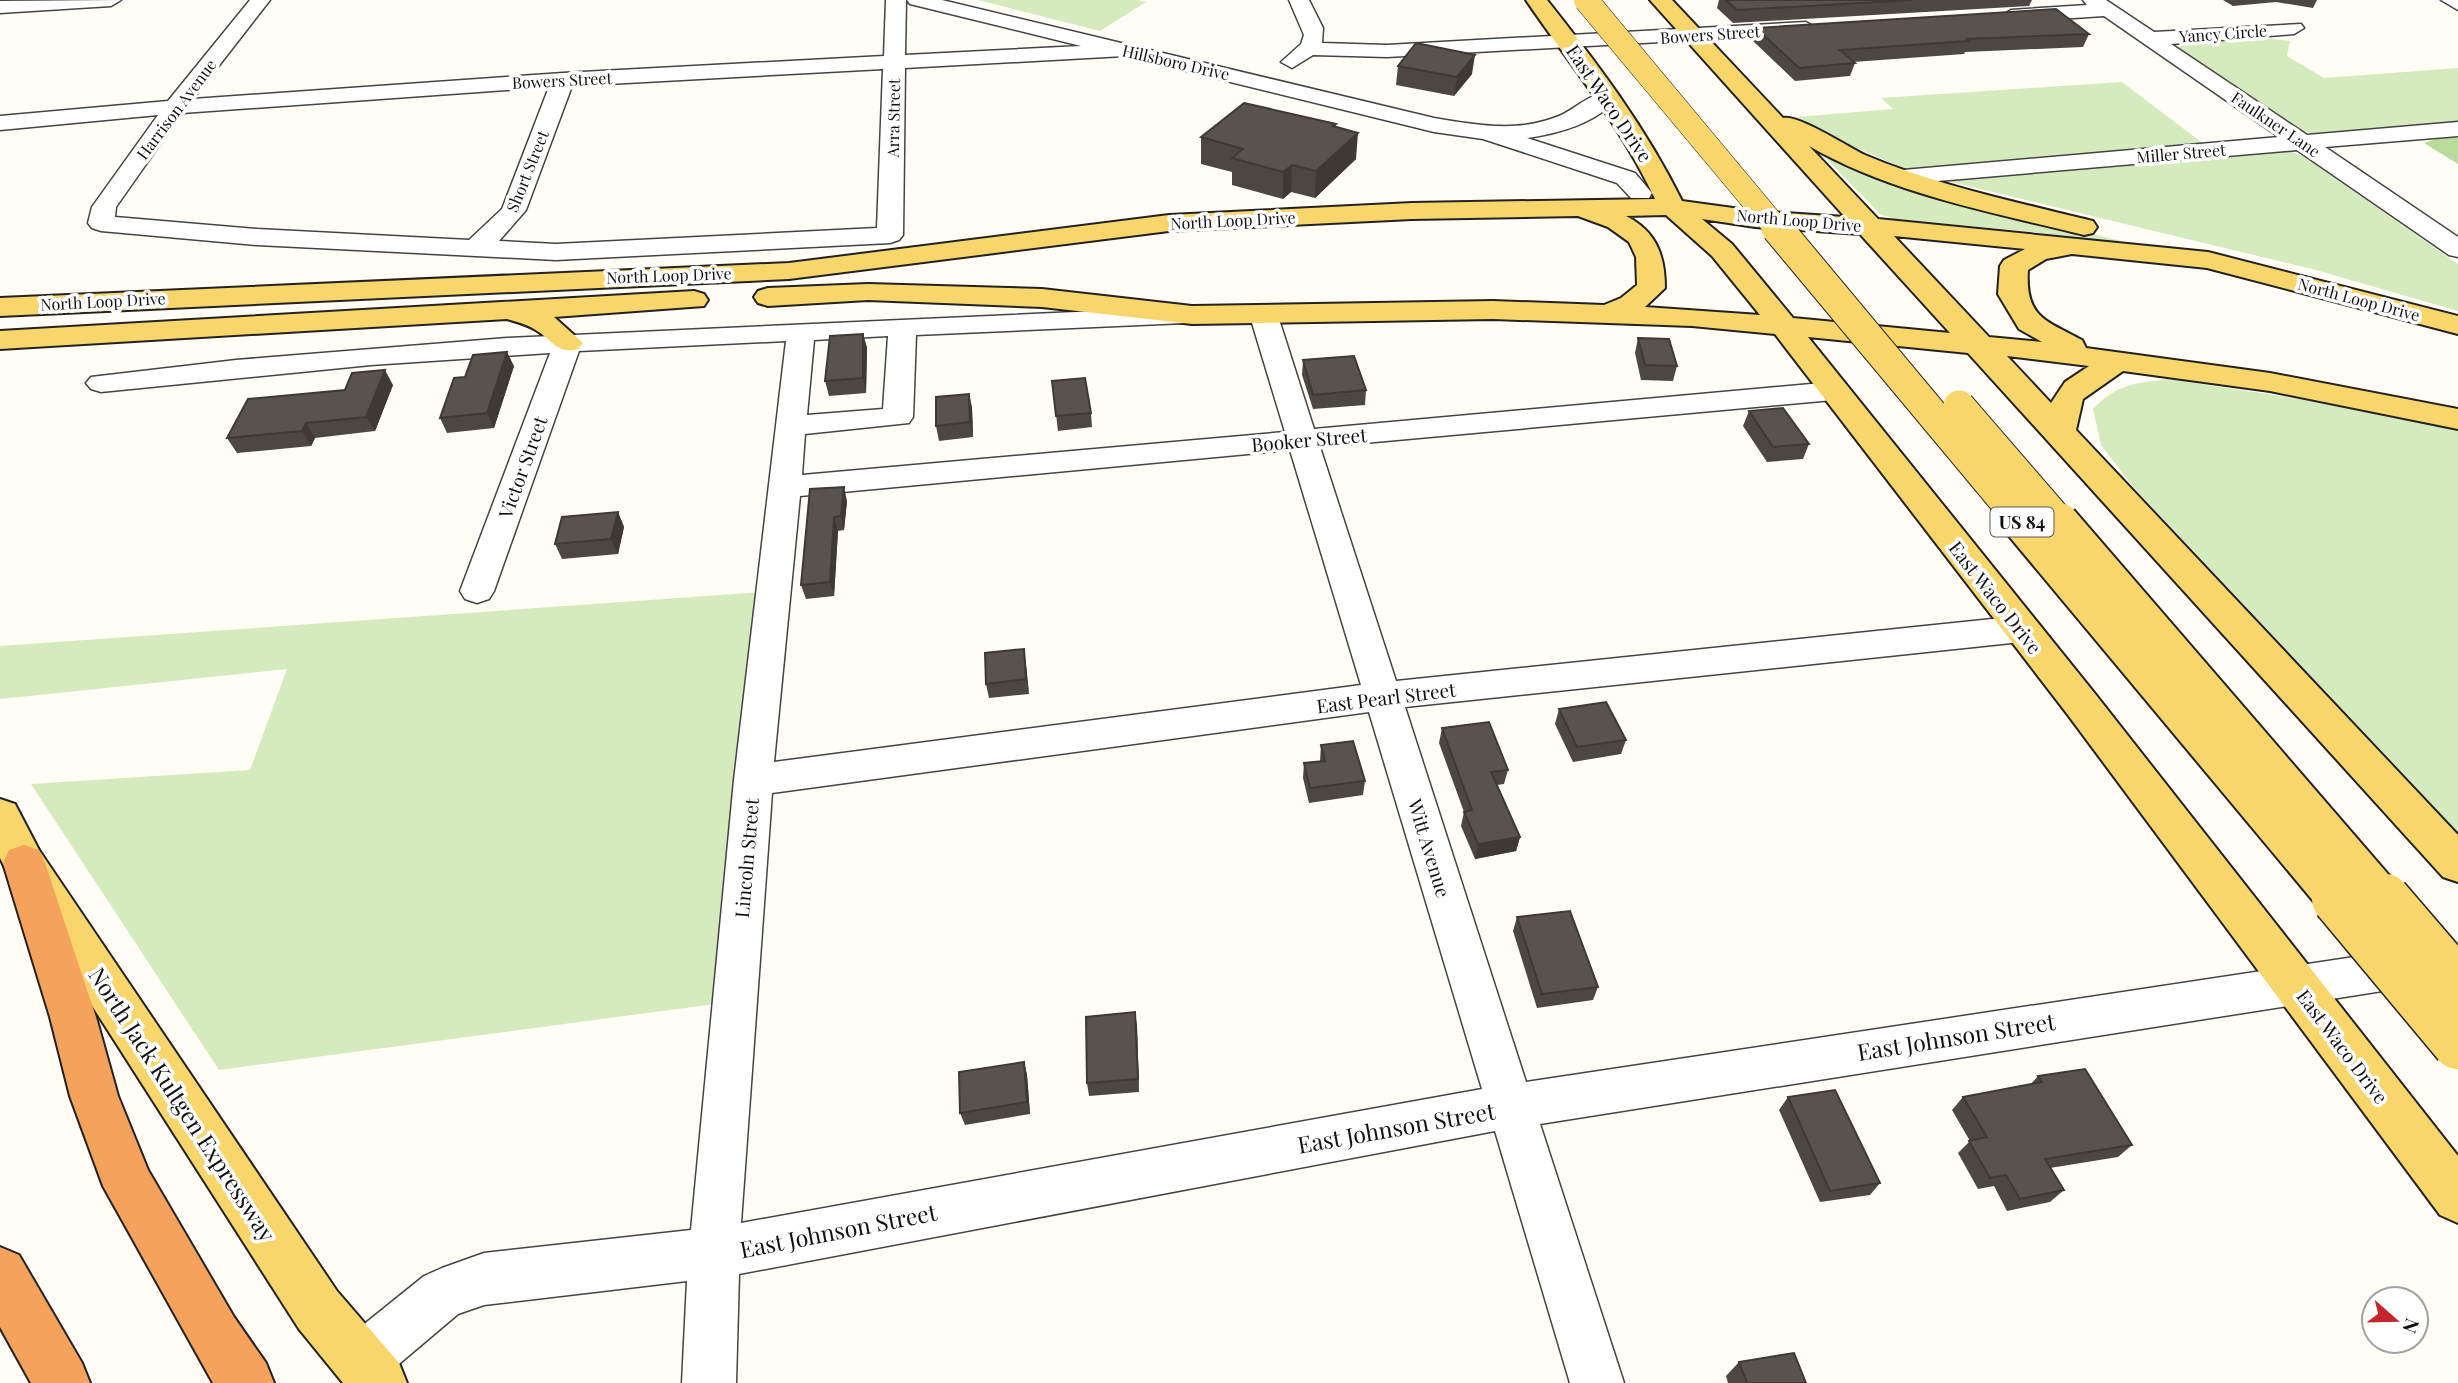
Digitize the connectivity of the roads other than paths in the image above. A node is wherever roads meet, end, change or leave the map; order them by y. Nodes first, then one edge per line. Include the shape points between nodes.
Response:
1 (111, 0) edge
2 (260, 0) edge
3 (896, 0) edge
4 (917, 0) edge
5 (1299, 0) edge
6 (1536, 0) edge
7 (1586, 0) edge
8 (1608, 0) edge
9 (1660, 0) edge
10 (2451, 0) edge
11 (2458, 4) edge
12 (2101, 5) edge
13 (0, 7) edge
14 (1983, 17) edge
15 (1831, 26) edge
16 (2294, 28) dead end
17 (1692, 34) junction
18 (2151, 39) junction
19 (1570, 43) junction
20 (1311, 49) junction
21 (1125, 50) junction
22 (894, 62) junction
23 (562, 80) junction
24 (1263, 82) junction
25 (1605, 97) junction
26 (1755, 104) junction
27 (176, 106) junction
28 (0, 123) edge
29 (1434, 125) junction
30 (2458, 129) edge
31 (1487, 133) junction
32 (2302, 142) junction
33 (1903, 177) junction
34 (1656, 200) junction
35 (1568, 208) junction
36 (1755, 219) junction
37 (101, 223) joint
38 (1868, 226) junction
39 (890, 235) joint
40 (2078, 247) junction
41 (474, 249) junction
42 (2458, 249) edge
43 (1722, 250) junction
44 (2208, 260) junction
45 (0, 295) edge
46 (97, 302) junction
47 (0, 306) edge
48 (507, 311) junction
49 (1263, 313) junction
50 (1608, 314) junction
51 (1192, 315) junction
52 (1783, 325) junction
53 (2458, 325) edge
54 (902, 329) junction
55 (120, 334) junction
56 (801, 334) junction
57 (0, 340) edge
58 (568, 342) junction
59 (1976, 342) junction
60 (2118, 361) junction
61 (0, 364) edge
62 (100, 383) dead end
63 (1833, 391) junction
64 (2458, 419) edge
65 (792, 426) junction
66 (2060, 433) junction
67 (1302, 439) junction
68 (899, 447) junction
69 (786, 487) junction
70 (477, 591) dead end
71 (2021, 629) junction
72 (1383, 696) junction
73 (753, 780) junction
74 (0, 816) edge
75 (24, 863) junction
76 (2458, 864) edge
77 (2458, 961) edge
78 (2295, 983) junction
79 (2458, 984) edge
80 (2458, 1044) edge
81 (1511, 1107) junction
82 (2458, 1197) edge
83 (714, 1253) junction
84 (0, 1274) edge
85 (370, 1372) edge
86 (62, 1383) edge
87 (246, 1383) edge
88 (709, 1383) edge
89 (1597, 1383) edge

1 - 13 street
2 - 27 street, Harrison Avenue
3 - 22 street, Arra Street
4 - 21 street, Hillsboro Drive
5 - 20 street via 1315,35
6 - 19 main road, East Waco Drive
7 - 80 main road, US 84, bridge
8 - 79 main road, US 84, bridge
9 - 17 main road
10 - 11 street
12 - 14 street
12 - 18 street, Faulkner Lane
15 - 17 street, Bowers Street
16 - 18 street, Yancy Circle
17 - 19 street, Bowers Street
17 - 26 main road
18 - 32 street, Faulkner Lane
19 - 20 street, Bowers Street via 1387,51
19 - 25 main road, East Waco Drive
20 - 24 street
21 - 22 street, Bowers Street
21 - 24 street, Hillsboro Drive
22 - 23 street, Bowers Street
22 - 39 street, Arra Street
23 - 27 street, Bowers Street
23 - 41 street, Short Street via 514,210
24 - 29 street, Hillsboro Drive
25 - 31 street via 1579,117 1553,128
25 - 34 main road, East Waco Drive via 1647,155
26 - 33 main road via 1816,141
26 - 38 main road
27 - 28 street, Bowers Street
27 - 37 street, Harrison Avenue via 104,207
29 - 31 street, Hillsboro Drive
29 - 34 street, Hillsboro Drive
30 - 32 street, Miller Street
31 - 34 street, Hillsboro Drive via 1626,178
32 - 33 street, Miller Street
32 - 42 street, Faulkner Lane
33 - 44 main road
34 - 35 main road, North Loop Drive
34 - 36 main road, North Loop Drive
34 - 43 main road, East Waco Drive
35 - 46 main road, North Loop Drive via 1169,223 789,271
35 - 50 main road via 1607,217 1647,244 1653,264 1651,288
36 - 38 main road, North Loop Drive
36 - 43 main road via 1739,229
37 - 41 street, North Loop Drive
38 - 40 main road, North Loop Drive
38 - 59 main road
39 - 41 street, North Loop Drive via 556,252
40 - 44 main road, North Loop Drive
40 - 60 main road via 2039,252 2014,265 2011,294 2029,323 2065,344
43 - 52 main road, East Waco Drive
44 - 53 main road, North Loop Drive
45 - 46 main road
46 - 47 main road, North Loop Drive
48 - 51 main road, North Loop Drive via 868,292 1042,298
48 - 55 main road, North Loop Drive
48 - 58 main road via 537,317 555,327
49 - 50 main road, North Loop Drive
49 - 51 main road, North Loop Drive
49 - 67 street, Witt Avenue
50 - 52 main road, North Loop Drive
51 - 54 street, North Loop Drive
52 - 59 main road, North Loop Drive
52 - 63 main road, East Waco Drive
54 - 56 street, North Loop Drive
54 - 68 street
55 - 57 main road, North Loop Drive
55 - 61 main road
56 - 58 street, North Loop Drive
56 - 65 street, Lincoln Street
58 - 62 street, North Loop Drive via 257,365
58 - 70 street, Victor Street
59 - 60 main road, North Loop Drive
59 - 66 main road
60 - 64 main road, North Loop Drive via 2270,382
60 - 66 main road via 2068,394 2060,411
63 - 67 street, Booker Street
63 - 71 main road, East Waco Drive
65 - 68 street
65 - 69 street, Lincoln Street
66 - 76 main road
67 - 68 street, Booker Street
67 - 72 street, Witt Avenue
68 - 69 street, Booker Street
69 - 73 street, Lincoln Street
71 - 72 street, East Pearl Street
71 - 78 main road, East Waco Drive
72 - 73 street, East Pearl Street
72 - 81 street, Witt Avenue
73 - 83 street, Lincoln Street
74 - 75 main road, North Jack Kultgen Expressway
75 - 85 main road, North Jack Kultgen Expressway via 318,1310
75 - 87 highway via 94,1096 129,1186
77 - 78 street, East Johnson Street
78 - 81 street, East Johnson Street
78 - 82 main road, East Waco Drive
81 - 83 street, East Johnson Street
81 - 89 street, Witt Avenue
83 - 85 street, East Johnson Street via 484,1279 442,1294
83 - 88 street, Lincoln Street
84 - 86 highway

